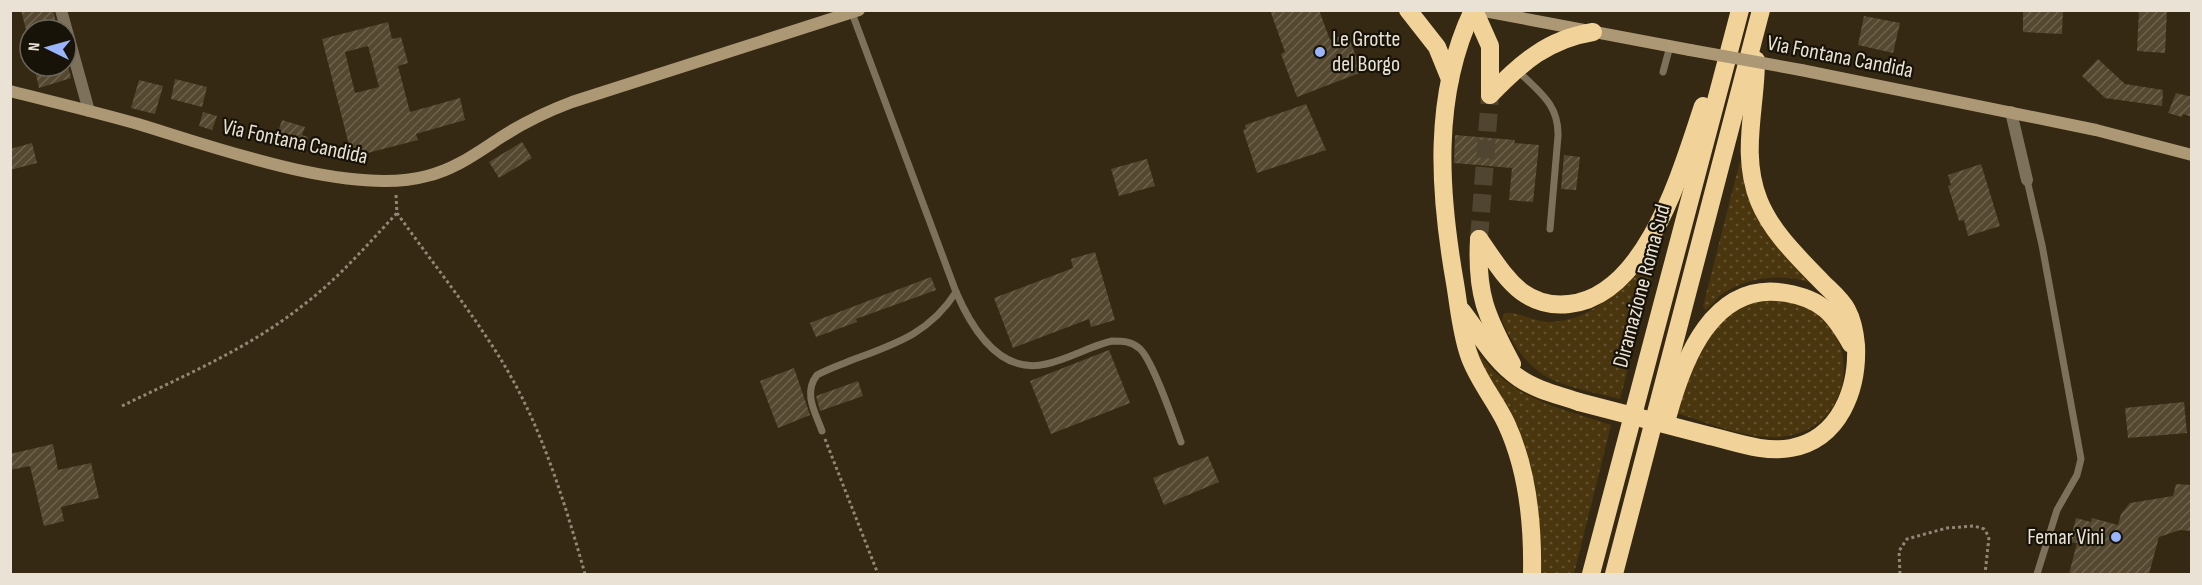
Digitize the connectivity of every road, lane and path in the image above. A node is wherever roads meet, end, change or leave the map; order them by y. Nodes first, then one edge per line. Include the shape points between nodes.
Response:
1 (61, 10) edge
2 (1408, 10) edge
3 (1475, 10) edge
4 (1734, 10) edge
5 (1740, 10) edge
6 (1761, 10) edge
7 (856, 12) edge
8 (1756, 28) junction
9 (1593, 32) junction
10 (1670, 46) junction
11 (1516, 70) junction
12 (1663, 72) dead end
13 (1450, 79) junction
14 (13, 92) edge
15 (89, 111) junction
16 (2011, 112) junction
17 (2192, 155) edge
18 (2027, 180) joint
19 (396, 181) junction
20 (397, 213) junction
21 (1550, 229) dead end
22 (956, 292) junction
23 (1459, 307) junction
24 (1856, 354) junction
25 (1520, 379) junction
26 (122, 406) dead end
27 (822, 431) joint
28 (1181, 442) dead end
29 (585, 574) edge
30 (878, 574) edge
31 (1532, 574) edge
32 (1591, 574) edge
33 (1614, 574) edge
34 (1619, 574) edge
35 (1900, 574) edge
36 (1985, 574) edge
37 (2037, 574) edge

1 - 15 street
2 - 13 highway via 1437,47
3 - 9 main road, Via Fontana Candida
3 - 11 highway via 1490,46 1491,95
3 - 13 highway via 1459,45
4 - 25 highway via 1685,160 1662,215 1639,256 1616,282 1586,301 1562,305 1542,302 1518,288 1479,239 1484,306
5 - 32 highway, Diramazione Roma Sud
6 - 8 highway, Diramazione Roma Sud
7 - 19 main road, Via Fontana Candida via 572,102 528,121 455,166 421,178
7 - 22 lane
8 - 24 highway via 1749,148 1754,185 1772,225 1847,309
8 - 33 highway, Diramazione Roma Sud
9 - 10 main road, Via Fontana Candida
9 - 11 highway via 1552,43
10 - 12 lane
10 - 16 main road, Via Fontana Candida, bridge
11 - 21 lane via 1549,102 1558,120
13 - 23 highway via 1442,188
14 - 15 main road, Via Fontana Candida
15 - 19 main road, Via Fontana Candida via 274,163 346,178
16 - 17 main road, Via Fontana Candida
16 - 18 street
18 - 37 lane via 2081,459 2077,475 2057,510
19 - 20 path
20 - 26 path via 331,282 281,322 233,351
20 - 29 path via 500,359 531,417 558,484
22 - 27 lane via 944,310 918,332 817,375 810,396
22 - 28 lane via 980,335 998,354 1020,364 1047,364 1112,341 1138,346 1147,358
23 - 25 highway via 1489,349
23 - 31 highway via 1470,357 1505,421 1520,459 1530,519
24 - 25 highway, bridge via 1847,404 1830,425 1806,443 1791,448 1772,449 1710,436 1579,402
24 - 34 highway via 1828,310 1803,297 1758,293 1735,302 1716,317 1690,351 1679,376
27 - 30 path
35 - 36 path via 1899,550 1907,539 1947,528 1974,526 1984,529 1989,537

